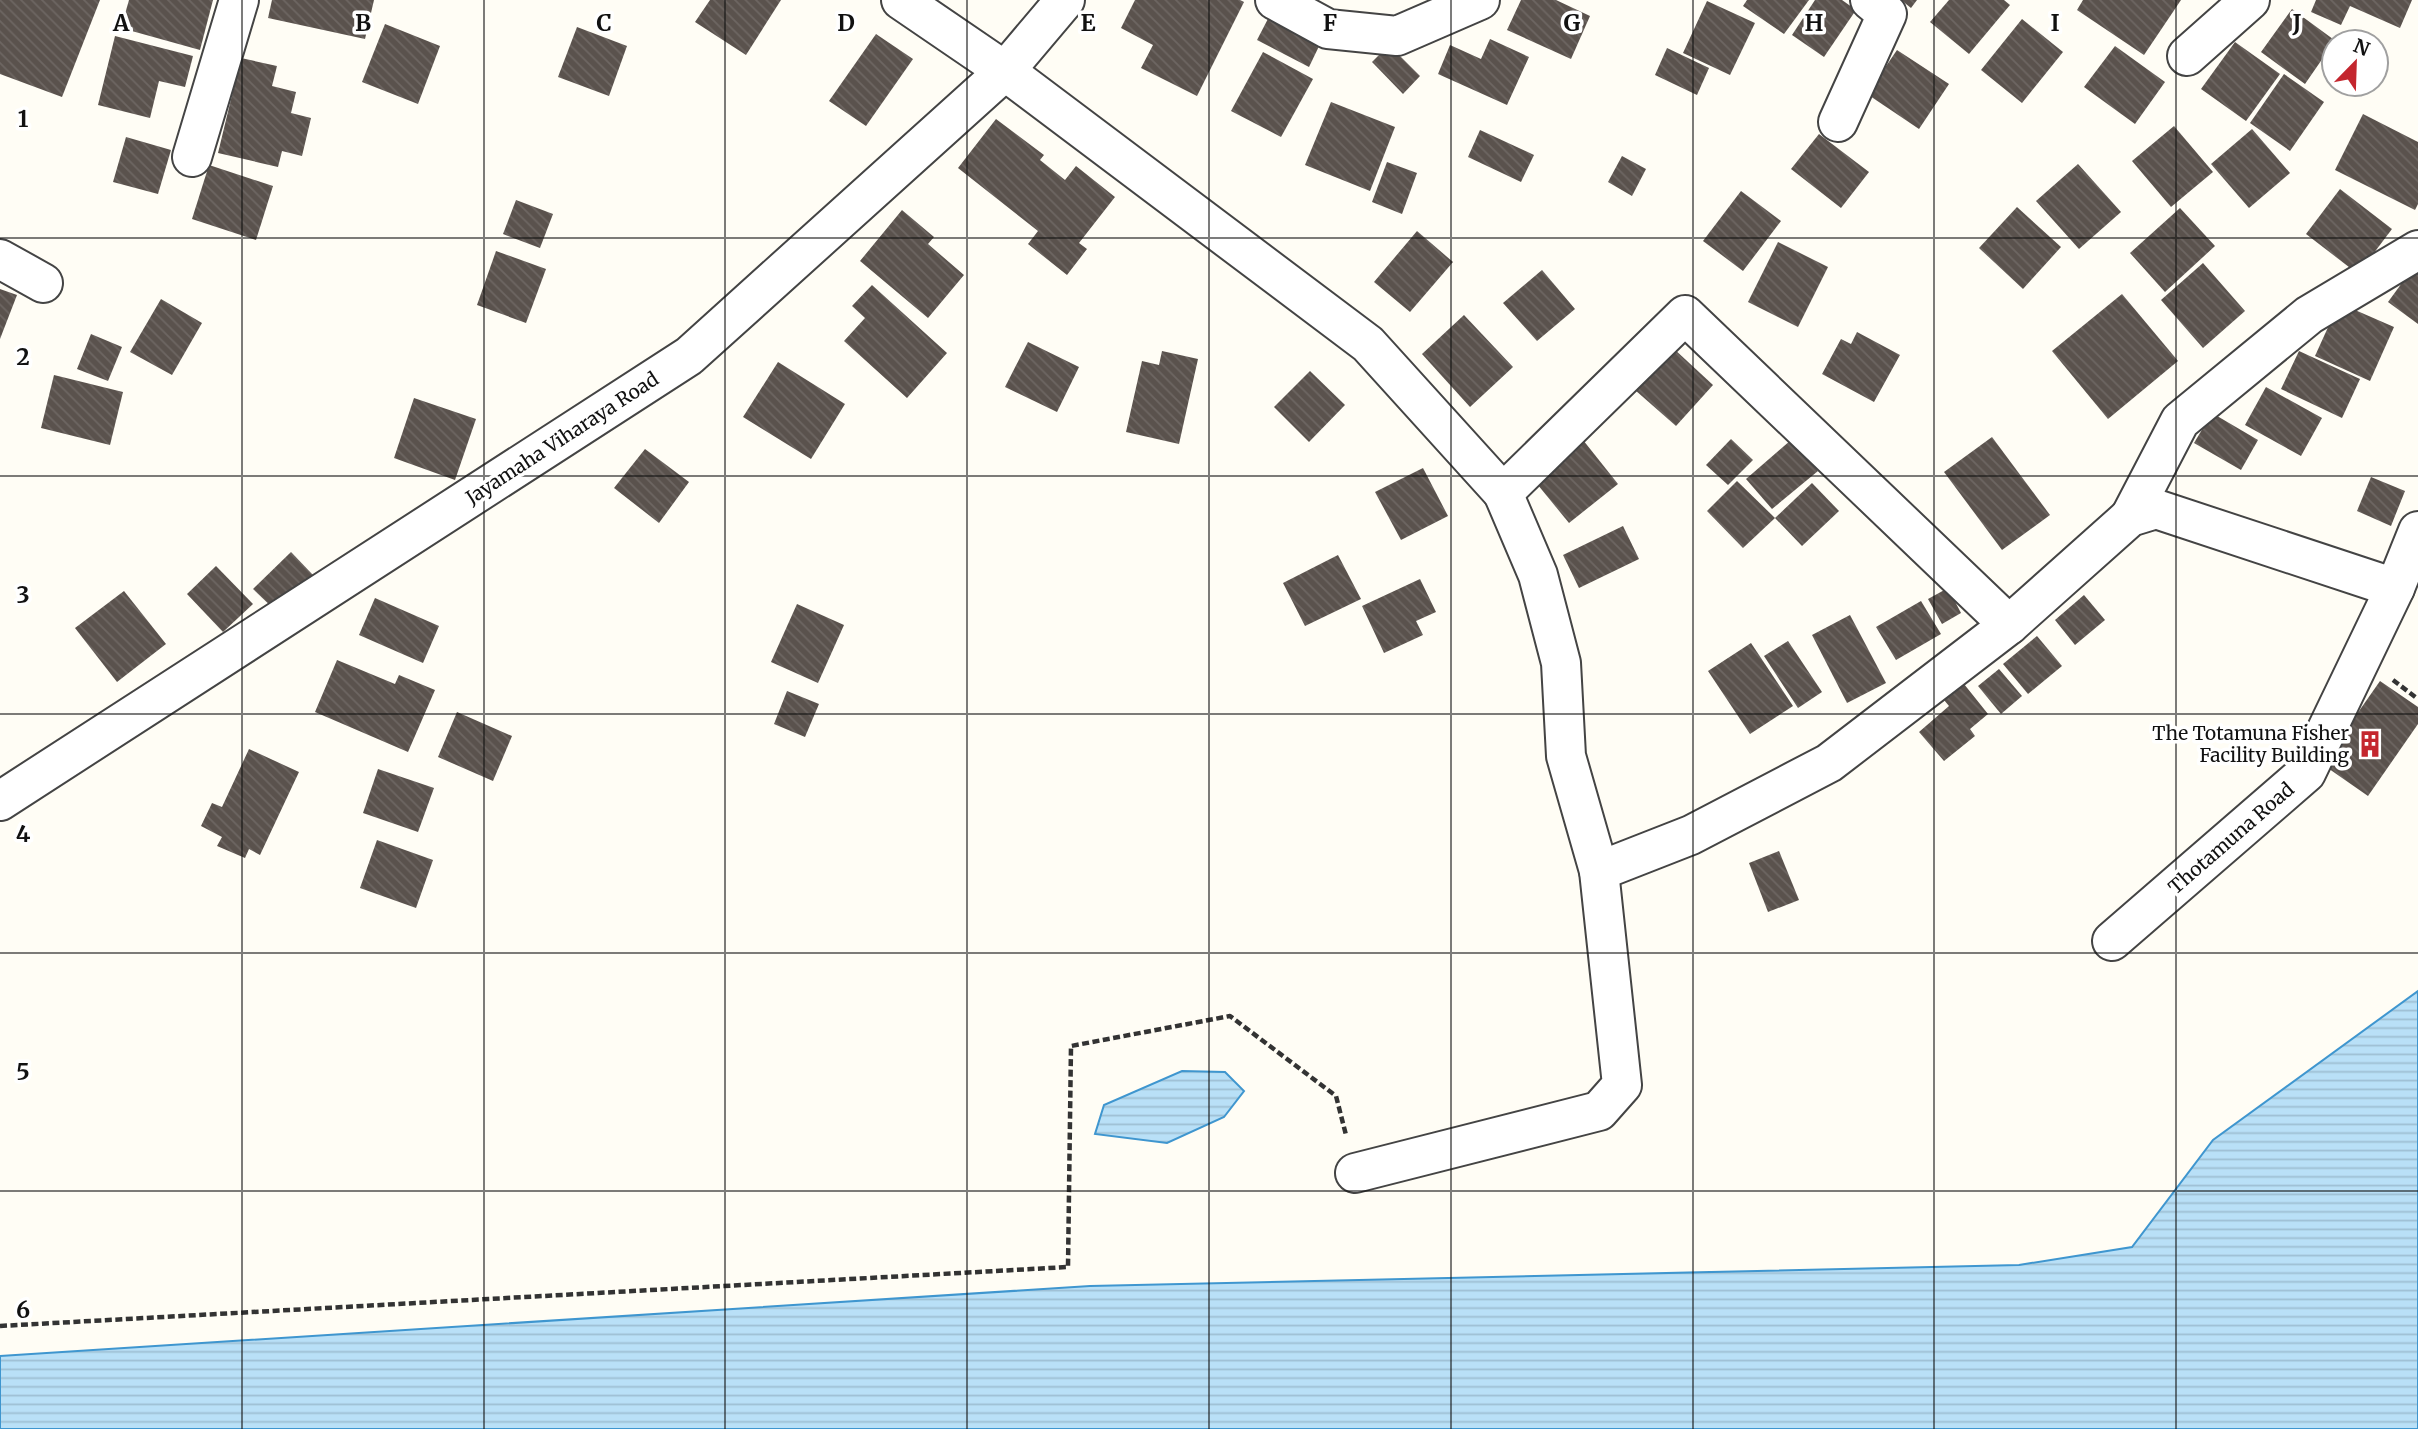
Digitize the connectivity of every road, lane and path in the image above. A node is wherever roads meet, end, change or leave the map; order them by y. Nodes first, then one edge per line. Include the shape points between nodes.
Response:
1 (239, 0) edge
2 (901, 0) edge
3 (1065, 0) edge
4 (1275, 0) edge
5 (1480, 0) edge
6 (1870, 0) edge
7 (2250, 0) edge
8 (2187, 56) dead end
9 (1005, 71) junction
10 (1838, 122) dead end
11 (192, 157) dead end
12 (2418, 250) edge
13 (0, 259) edge
14 (43, 283) dead end
15 (1503, 494) junction
16 (2130, 517) junction
17 (2418, 531) edge
18 (2395, 588) junction
19 (2009, 625) junction
20 (0, 801) edge
21 (1599, 871) junction
22 (2112, 941) dead end
23 (1355, 1173) joint
24 (0, 1326) edge

1 - 11 street
2 - 9 street
3 - 9 street, Jayamaha Viharaya Road
4 - 5 street via 1328,29 1397,36
6 - 10 street via 1887,14
7 - 8 street
9 - 15 street via 1368,344
9 - 20 street, Jayamaha Viharaya Road via 689,356
12 - 16 street via 2309,315 2180,421
13 - 14 street
15 - 19 street via 1685,315
15 - 21 street via 1538,575 1561,663 1566,756
16 - 18 street via 2156,509
16 - 19 street
17 - 18 street, Thotamuna Road
18 - 22 street, Thotamuna Road via 2306,773
19 - 21 street via 1829,763 1691,835
21 - 23 street via 1622,1085 1599,1111
23 - 24 path via 1336,1096 1230,1016 1071,1046 1068,1267

